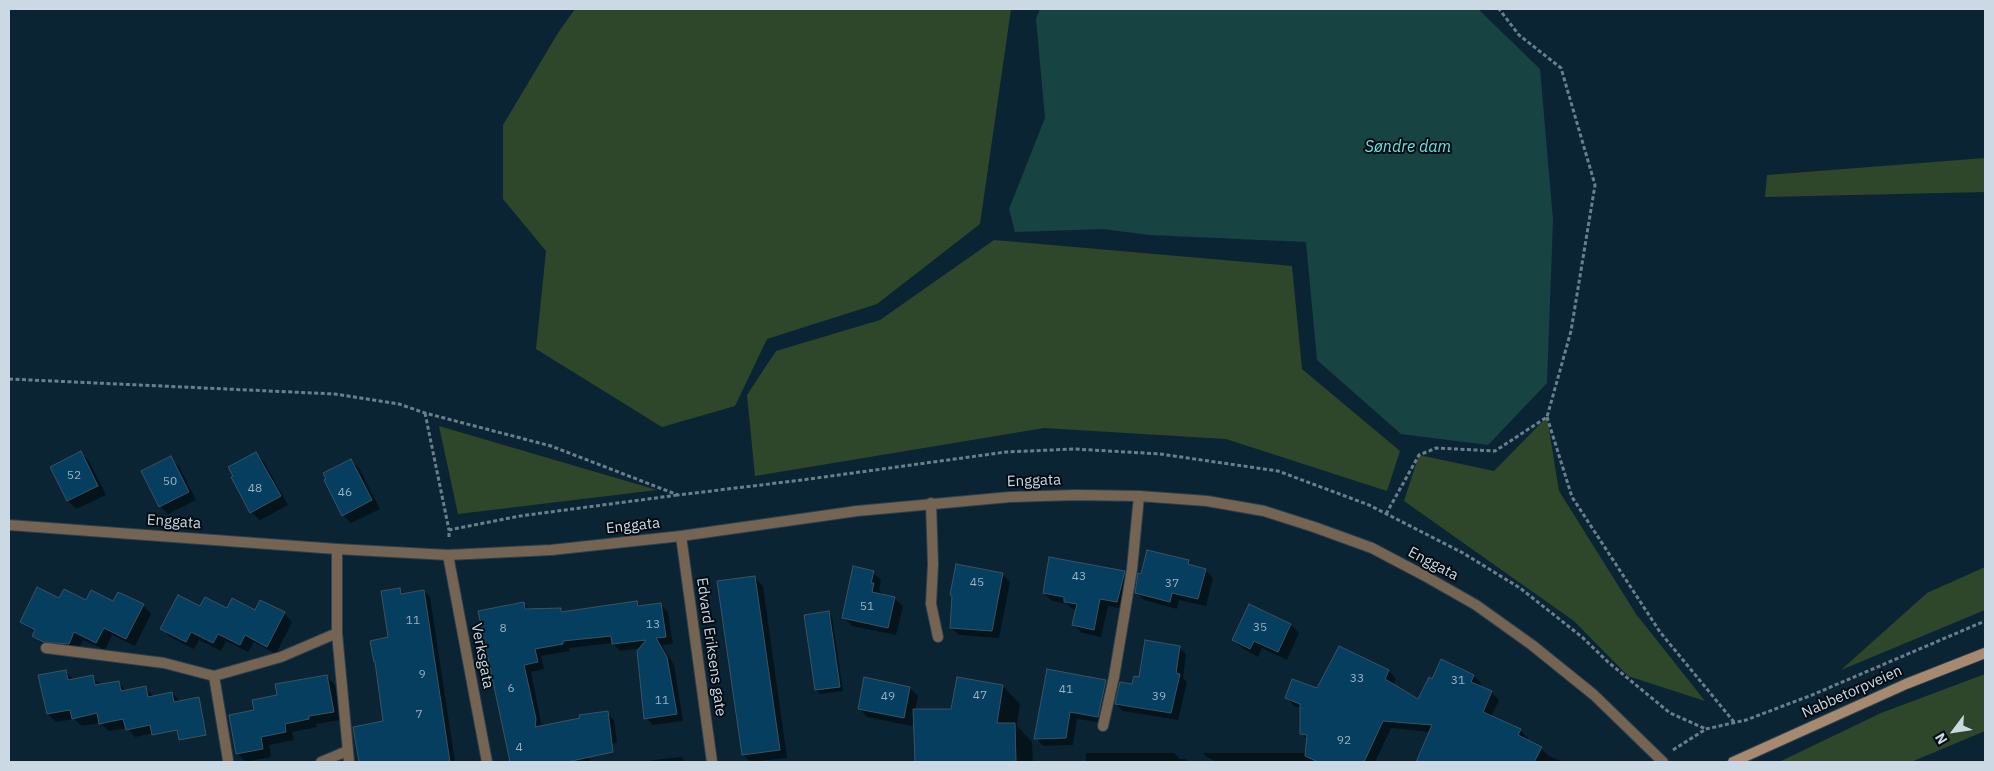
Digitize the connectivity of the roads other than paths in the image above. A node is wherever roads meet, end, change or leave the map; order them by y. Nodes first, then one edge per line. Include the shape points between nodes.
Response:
1 (1139, 496) junction
2 (931, 503) junction
3 (9, 525) edge
4 (682, 536) junction
5 (337, 549) junction
6 (448, 555) junction
7 (337, 633) junction
8 (938, 637) dead end
9 (46, 648) dead end
10 (1985, 653) edge
11 (214, 676) junction
12 (1103, 726) dead end
13 (347, 751) junction
14 (228, 760) dead end
15 (1662, 760) edge
16 (322, 762) edge
17 (349, 762) edge
18 (487, 762) edge
19 (712, 762) edge
20 (1733, 762) edge

1 - 2 street, Enggata via 1010,497
1 - 12 street via 1132,568
1 - 15 street, Enggata via 1207,501 1264,511 1372,548 1476,605 1532,645 1594,695
2 - 4 street, Enggata
2 - 8 street via 931,604
3 - 5 street, Enggata
4 - 6 street, Enggata via 551,550
4 - 19 street, Edvard Eriksens gate
5 - 6 street, Enggata
5 - 7 street
6 - 18 street, Verksgata
7 - 11 street via 281,657
7 - 13 street
9 - 11 street via 164,663
10 - 20 main road, Nabbetorpveien via 1906,684
11 - 14 street
13 - 16 street
13 - 17 street

